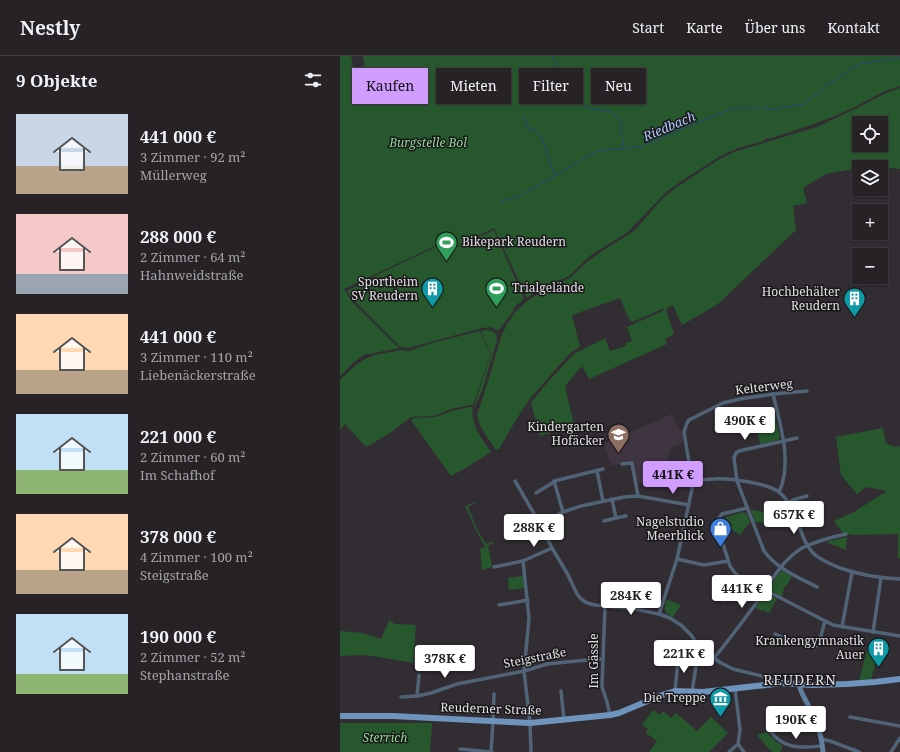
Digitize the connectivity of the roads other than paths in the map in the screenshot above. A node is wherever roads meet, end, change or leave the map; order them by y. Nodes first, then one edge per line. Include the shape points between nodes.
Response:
1 (807, 392) dead end
2 (773, 394) junction
3 (797, 438) dead end
4 (783, 440) junction
5 (622, 464) dead end
6 (604, 469) dead end
7 (597, 471) junction
8 (515, 481) dead end
9 (738, 481) junction
10 (554, 482) junction
11 (692, 482) junction
12 (779, 492) junction
13 (536, 493) dead end
14 (638, 496) junction
15 (807, 496) dead end
16 (612, 499) junction
17 (603, 501) junction
18 (789, 503) junction
19 (689, 505) junction
20 (747, 508) junction
21 (563, 512) junction
22 (626, 516) dead end
23 (616, 518) junction
24 (604, 520) dead end
25 (540, 524) junction
26 (846, 534) dead end
27 (808, 546) junction
28 (552, 548) junction
29 (677, 559) junction
30 (728, 561) junction
31 (523, 562) junction
32 (494, 567) dead end
33 (780, 568) junction
34 (852, 572) junction
35 (740, 577) junction
36 (881, 578) junction
37 (900, 579) edge
38 (817, 587) dead end
39 (765, 590) junction
40 (528, 600) junction
41 (723, 600) dead end
42 (499, 605) dead end
43 (605, 606) junction
44 (659, 614) junction
45 (825, 621) junction
46 (842, 627) junction
47 (873, 632) junction
48 (775, 634) dead end
49 (900, 636) edge
50 (699, 647) junction
51 (714, 658) junction
52 (603, 659) junction
53 (697, 660) junction
54 (524, 671) junction
55 (419, 676) dead end
56 (761, 676) junction
57 (900, 679) edge
58 (783, 683) junction
59 (799, 684) junction
60 (762, 685) junction
61 (735, 688) junction
62 (561, 691) dead end
63 (675, 692) junction
64 (692, 692) junction
65 (494, 694) dead end
66 (417, 696) junction
67 (401, 697) dead end
68 (610, 715) junction
69 (340, 716) edge
70 (850, 717) dead end
71 (772, 719) dead end
72 (564, 720) junction
73 (493, 721) junction
74 (530, 723) junction
75 (900, 726) edge
76 (900, 738) edge
77 (821, 739) junction
78 (738, 744) junction
79 (822, 746) junction
80 (460, 749) dead end
81 (471, 751) edge
82 (491, 752) edge
83 (531, 752) edge
84 (729, 752) edge
85 (744, 752) edge
86 (823, 752) edge
87 (859, 752) edge
88 (891, 752) edge

1 - 2 street, Kelterweg
2 - 4 street
2 - 11 street, Kelterweg via 723,403 687,422 685,429
3 - 4 street
4 - 9 street via 736,453 734,458
4 - 12 street via 785,473
5 - 14 street via 632,463
6 - 7 street
7 - 10 street
7 - 17 street
8 - 25 street
9 - 11 street via 715,479
9 - 12 street via 762,485
9 - 20 street
10 - 13 street
10 - 21 street
11 - 19 street
12 - 18 street
14 - 16 street
14 - 19 street
15 - 18 street
16 - 17 street
16 - 23 street
17 - 21 street
18 - 27 street
19 - 29 street
20 - 30 street via 722,514 718,519 718,528
20 - 33 street via 764,551
21 - 25 street
22 - 23 street
23 - 24 street
25 - 28 street
26 - 27 street
27 - 33 street via 795,553
27 - 34 street via 829,564
28 - 31 street
28 - 43 street via 581,599 587,603
29 - 30 street via 704,565
29 - 44 street
30 - 35 street
31 - 32 street
31 - 40 street
33 - 38 street
33 - 39 street
34 - 36 street
34 - 46 street
35 - 39 street
35 - 41 street
36 - 37 street
36 - 47 street
39 - 45 street
39 - 51 street
40 - 42 street
40 - 54 street via 529,618
43 - 44 street
43 - 52 street, Im Gässle
44 - 50 street via 681,625
45 - 46 street
45 - 48 street via 816,646
46 - 47 street
47 - 49 street
50 - 51 street
50 - 53 street
51 - 56 street via 733,669
52 - 54 street, Steigstraße via 547,664
52 - 68 street, Im Gässle via 602,687
53 - 63 street via 678,660
53 - 64 street
54 - 66 street, Steigstraße via 457,684
54 - 74 street
55 - 66 street
56 - 58 street
56 - 60 street
57 - 59 main road, Reuderner Straße via 843,684
58 - 59 main road, Reuderner Straße
58 - 60 main road, Reuderner Straße
59 - 77 street via 815,718
60 - 61 main road, Reuderner Straße
61 - 64 main road, Reuderner Straße
61 - 78 street via 740,730
62 - 72 street
63 - 64 main road, Reuderner Straße
63 - 68 main road, Reuderner Straße
65 - 73 street
66 - 67 street, Steigstraße
68 - 72 main road, Reuderner Straße
69 - 73 main road, Reuderner Straße
70 - 75 street
71 - 79 street via 769,729 784,744 797,748
72 - 74 main road, Reuderner Straße
73 - 74 main road, Reuderner Straße
73 - 82 street
74 - 83 street
76 - 88 street
77 - 79 street
77 - 87 street
78 - 84 street
78 - 85 street
79 - 86 street
80 - 81 street
81 - 82 street

